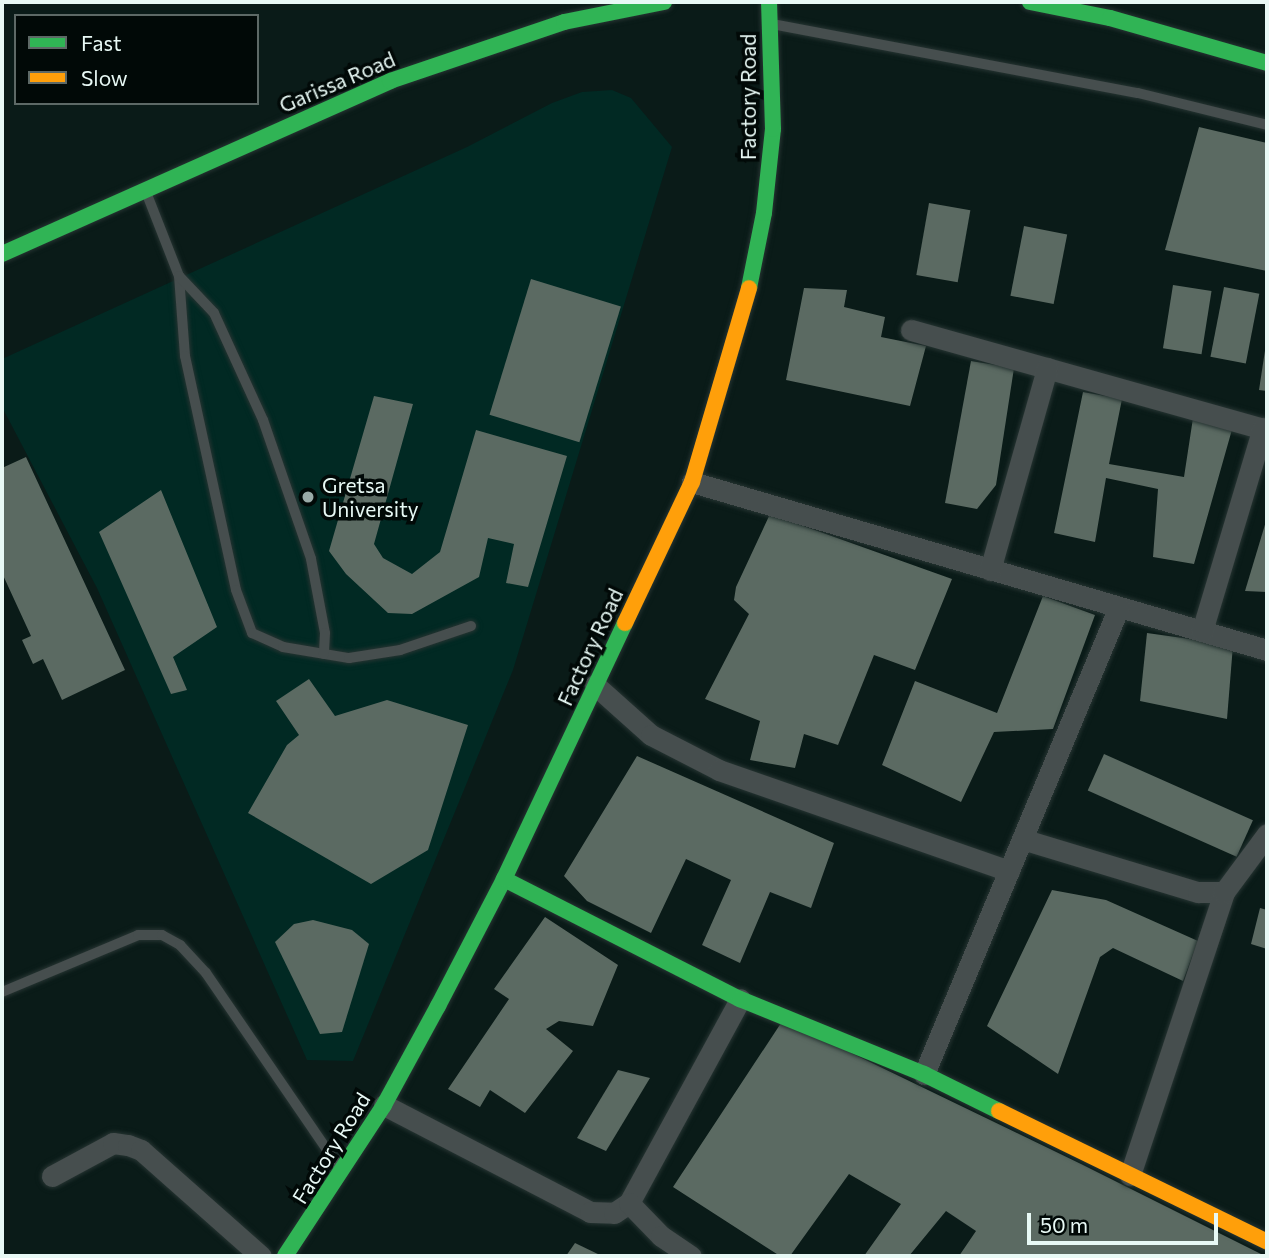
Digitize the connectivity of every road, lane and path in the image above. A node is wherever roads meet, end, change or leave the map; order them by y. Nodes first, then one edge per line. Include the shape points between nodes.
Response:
1 (573, 2) edge
2 (664, 2) edge
3 (769, 2) edge
4 (1030, 2) edge
5 (564, 22) junction
6 (769, 24) junction
7 (1267, 63) edge
8 (1267, 125) edge
9 (145, 188) junction
10 (2, 254) edge
11 (179, 276) junction
12 (911, 330) dead end
13 (1047, 368) junction
14 (1265, 429) edge
15 (692, 482) junction
16 (990, 570) junction
17 (1119, 607) junction
18 (471, 626) dead end
19 (1202, 631) junction
20 (1267, 650) edge
21 (324, 654) junction
22 (595, 685) junction
23 (1267, 834) edge
24 (1022, 839) junction
25 (1009, 871) junction
26 (504, 879) junction
27 (1224, 892) junction
28 (2, 992) edge
29 (740, 999) junction
30 (924, 1074) junction
31 (384, 1105) junction
32 (342, 1171) junction
33 (1130, 1175) junction
34 (52, 1177) dead end
35 (629, 1203) junction
36 (1267, 1242) edge
37 (261, 1256) edge
38 (285, 1256) edge
39 (691, 1256) edge

1 - 5 lane
2 - 5 main road, Garissa Road
3 - 6 main road, Factory Road
4 - 7 main road via 1110,18
5 - 9 main road, Garissa Road via 390,81
6 - 8 lane via 1138,93
6 - 15 main road, Factory Road via 773,129 764,213 749,288
9 - 10 main road, Garissa Road
9 - 11 lane
11 - 21 lane via 214,313 264,421 311,559 325,633
11 - 21 lane via 185,356 236,590 252,633 283,648
12 - 13 street
13 - 14 street
13 - 16 street
14 - 19 street
15 - 16 street
15 - 22 main road, Factory Road
16 - 17 street
17 - 19 street
17 - 24 street
18 - 21 lane via 400,650 349,658
19 - 20 street
22 - 25 street via 651,735 719,770
22 - 26 main road, Factory Road
23 - 27 street
24 - 25 street
24 - 27 street via 1198,892
25 - 30 street
26 - 29 main road
26 - 31 main road, Factory Road
27 - 33 street
28 - 32 lane via 138,935 162,935 180,945 206,973
29 - 30 main road
29 - 35 street
30 - 33 main road
31 - 32 main road, Factory Road
31 - 35 street via 590,1212 614,1213
32 - 38 main road, Factory Road
33 - 36 main road
34 - 37 street via 113,1143 128,1145 141,1150
35 - 39 street via 661,1236

